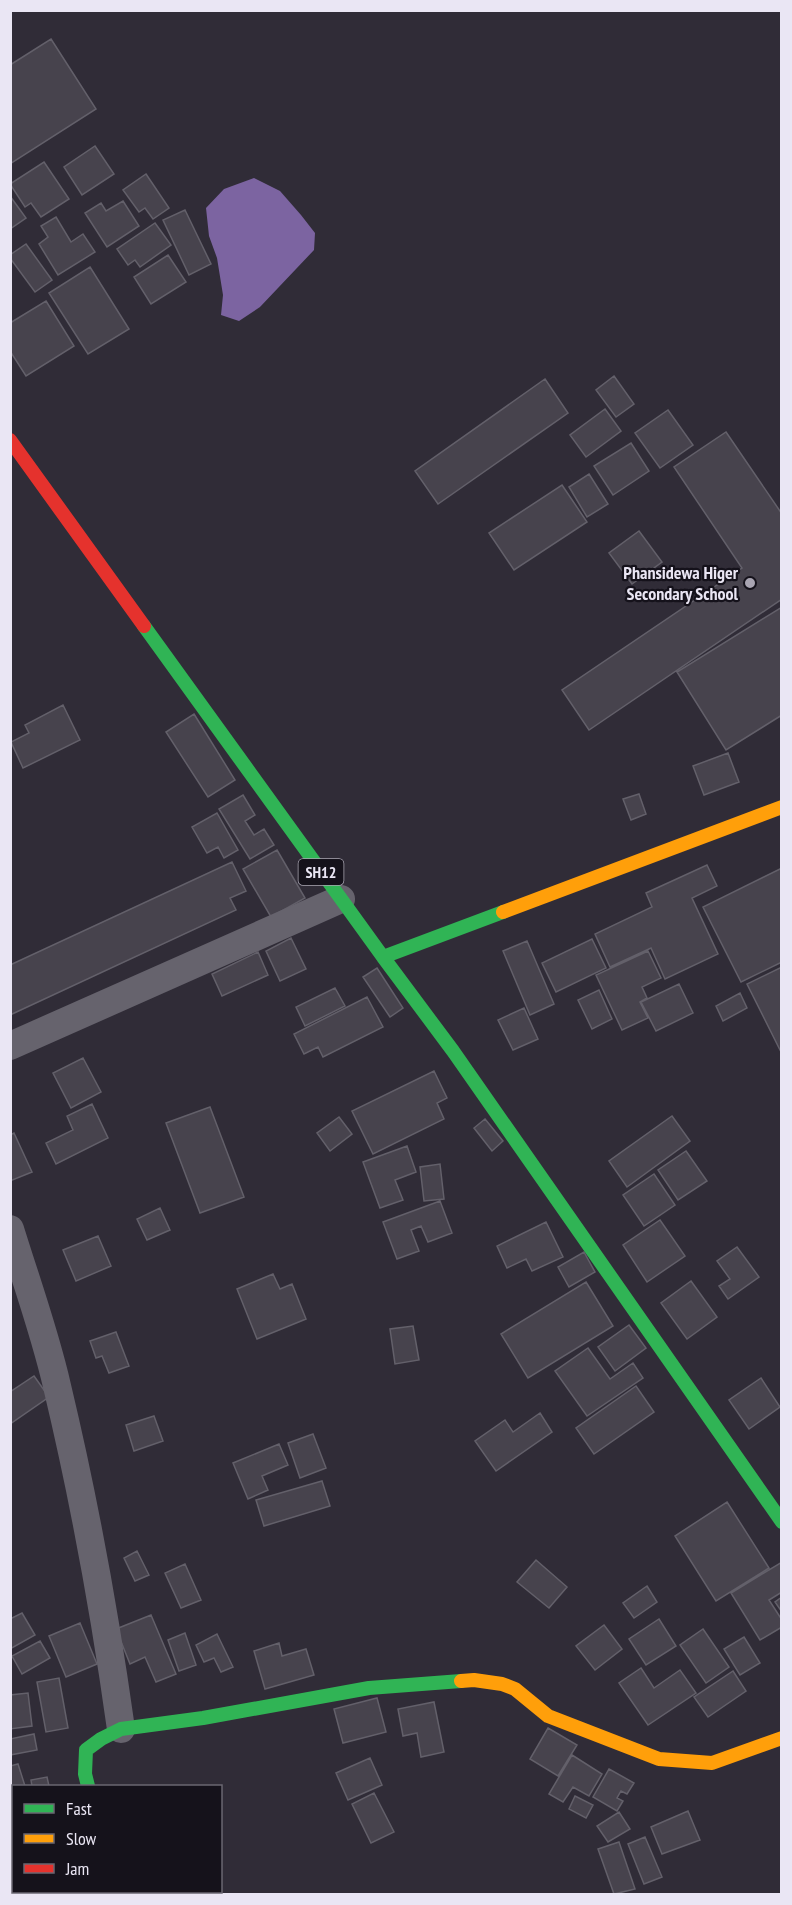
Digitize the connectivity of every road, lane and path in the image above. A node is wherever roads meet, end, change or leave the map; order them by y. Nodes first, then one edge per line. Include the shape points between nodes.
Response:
1 (10, 440) edge
2 (782, 807) edge
3 (341, 899) junction
4 (383, 957) junction
5 (10, 1046) edge
6 (10, 1229) edge
7 (782, 1522) edge
8 (121, 1729) junction
9 (782, 1738) edge
10 (88, 1785) edge

1 - 3 street, SH12
2 - 4 street
3 - 4 street, SH12
3 - 5 street
4 - 7 street via 467,1070
6 - 8 street via 57,1383
8 - 9 street via 369,1688 474,1680 502,1683 548,1716 659,1759 712,1763
8 - 10 street via 86,1750

